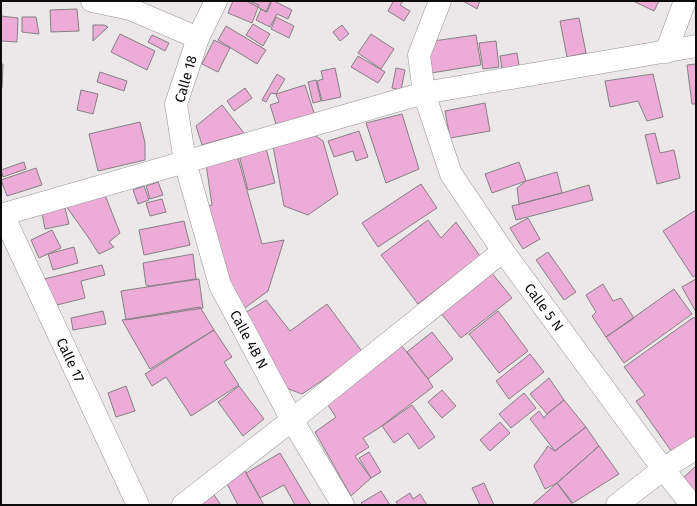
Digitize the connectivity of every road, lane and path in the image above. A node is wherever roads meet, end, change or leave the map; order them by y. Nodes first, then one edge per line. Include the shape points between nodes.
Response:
1 (92, 1) edge
2 (216, 1) edge
3 (440, 1) edge
4 (685, 1) edge
5 (198, 38) junction
6 (696, 46) edge
7 (666, 52) junction
8 (424, 93) junction
9 (185, 162) junction
10 (2, 215) edge
11 (504, 251) junction
12 (292, 420) junction
13 (696, 448) edge
14 (664, 469) junction
15 (138, 505) edge
16 (183, 505) edge
17 (343, 505) edge
18 (617, 505) edge
19 (692, 505) edge

1 - 5 street via 130,9
2 - 5 street, Calle 18
3 - 8 street, Calle 5 N via 419,55
4 - 7 street
5 - 9 street, Calle 18 via 176,104
6 - 7 street
7 - 8 street
8 - 9 street
8 - 11 street, Calle 5 N via 451,174
9 - 10 street
9 - 12 street, Calle 4B N via 220,285
10 - 15 street, Calle 17
11 - 12 street
11 - 14 street, Calle 5 N
12 - 16 street
12 - 17 street, Calle 4B N
13 - 14 street
14 - 18 street
14 - 19 street, Calle 5 N

